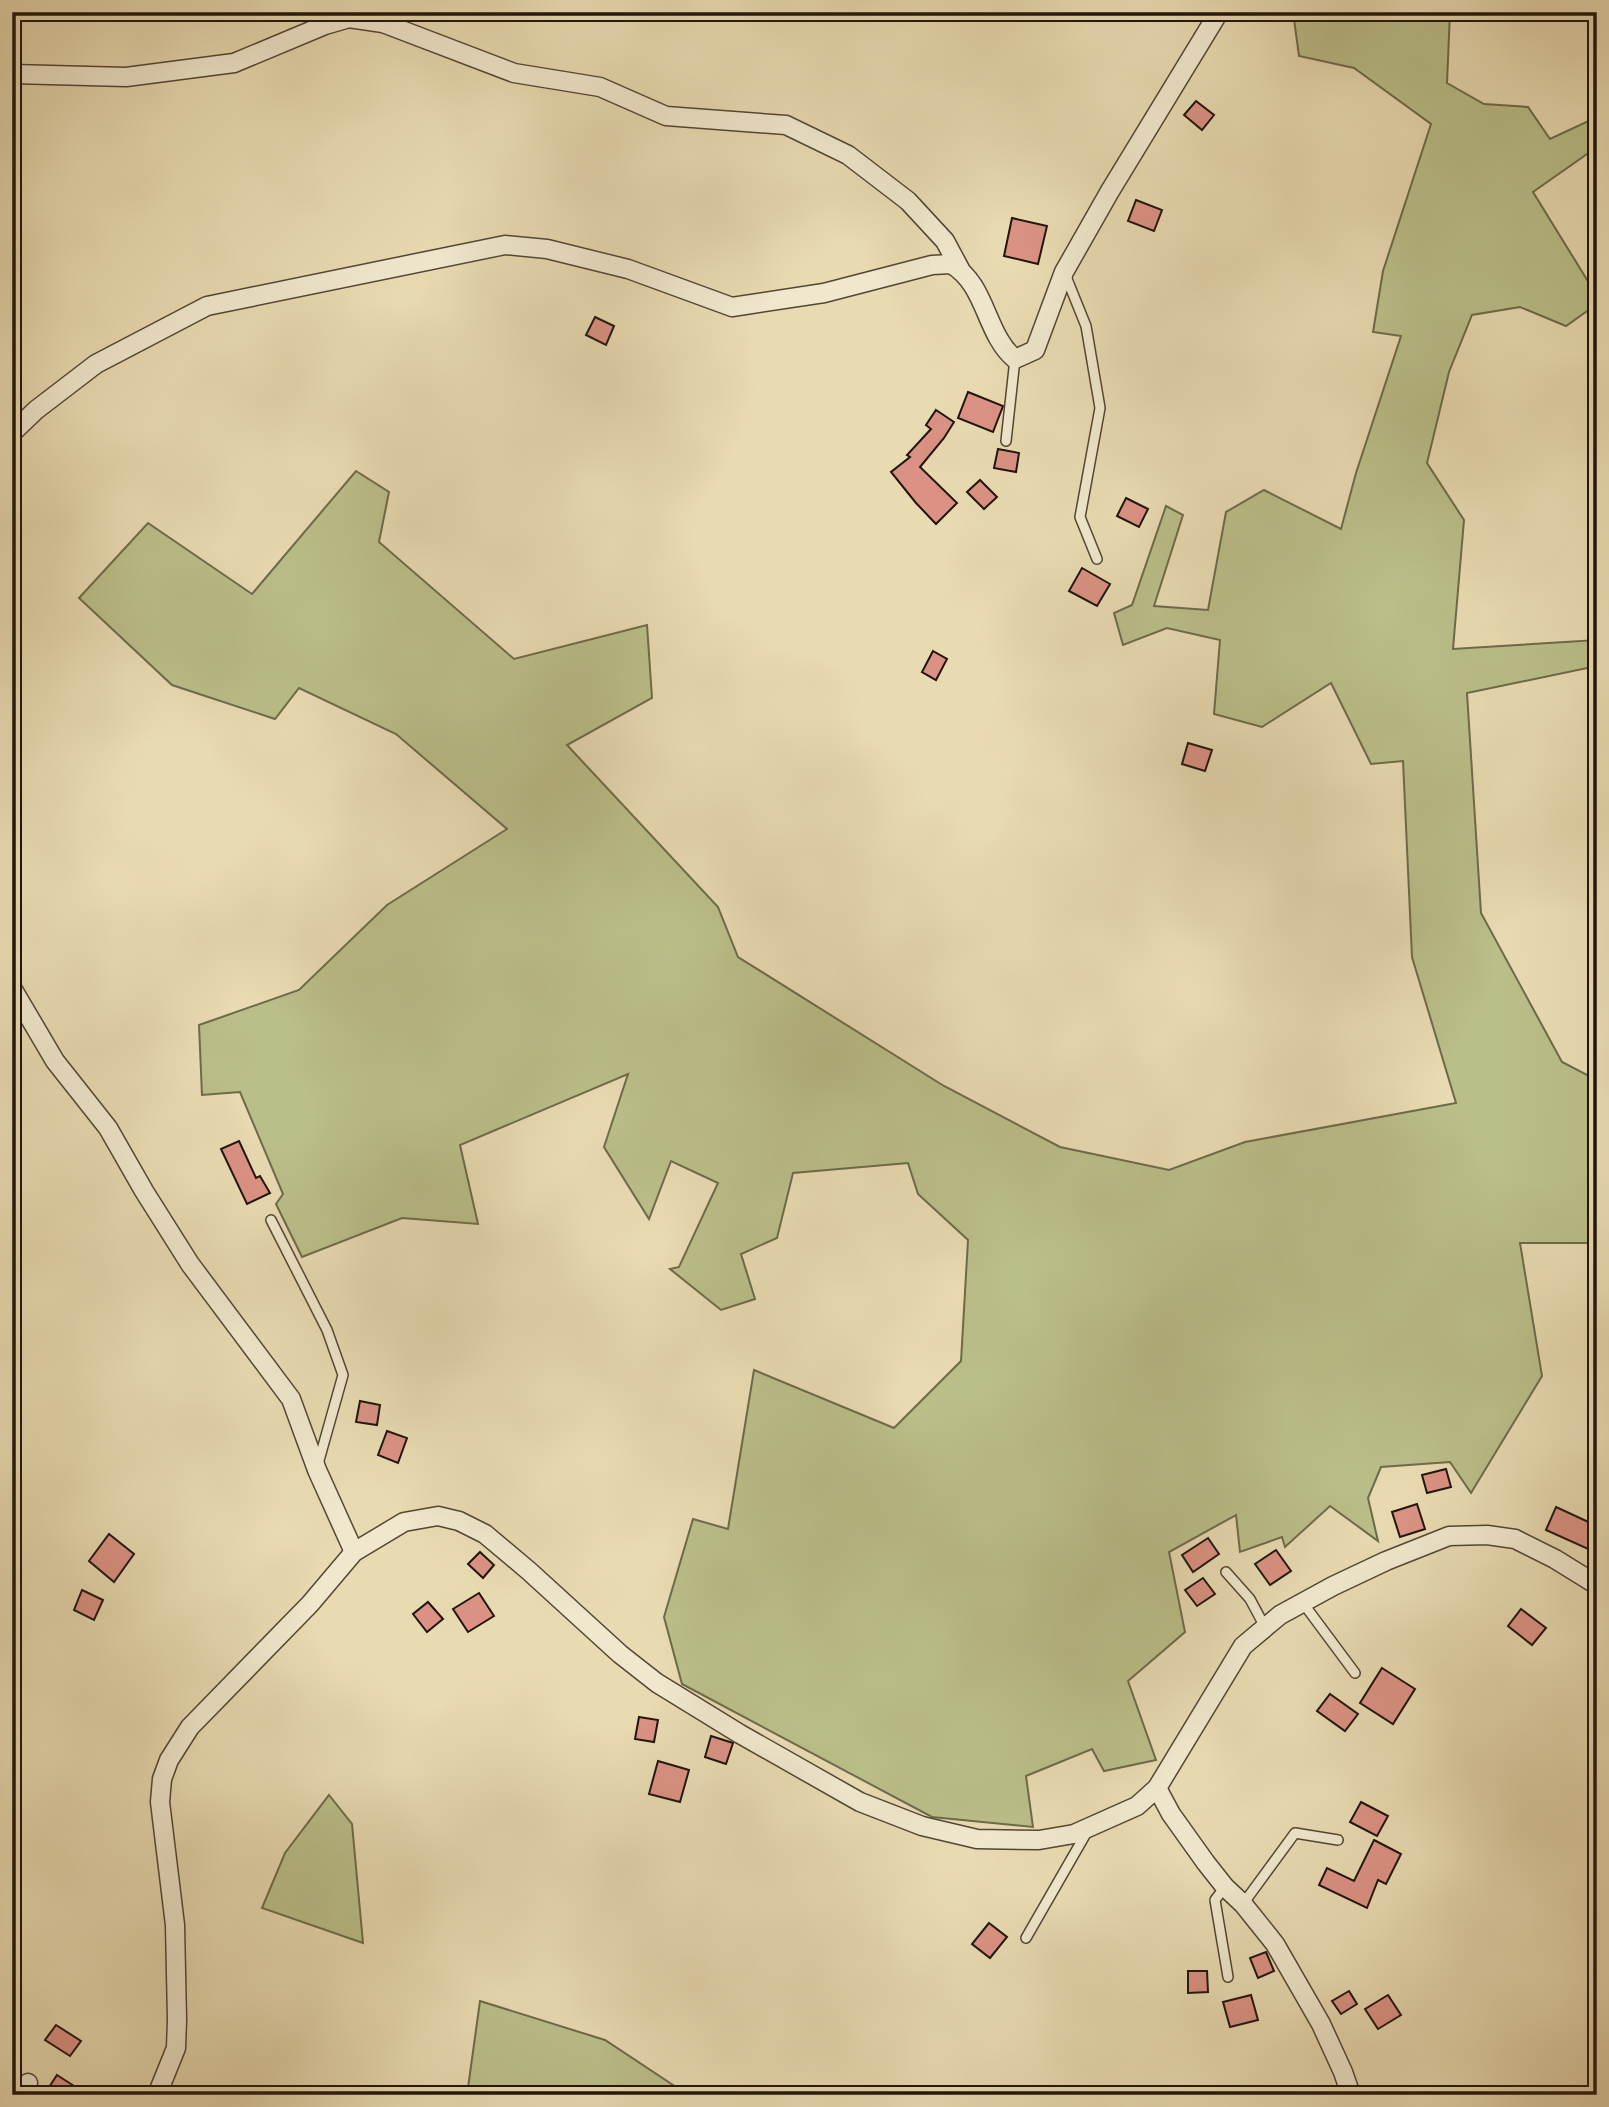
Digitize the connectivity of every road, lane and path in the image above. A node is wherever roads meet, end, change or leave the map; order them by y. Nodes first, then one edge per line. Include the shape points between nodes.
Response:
1 (1219, 12) edge
2 (12, 74) edge
3 (960, 269) junction
4 (1064, 272) junction
5 (1016, 359) junction
6 (12, 433) edge
7 (1006, 441) dead end
8 (1097, 559) dead end
9 (12, 988) edge
10 (271, 1220) dead end
11 (317, 1470) junction
12 (354, 1552) junction
13 (1226, 1572) dead end
14 (1597, 1585) edge
15 (1303, 1603) junction
16 (1265, 1627) junction
17 (1355, 1673) dead end
18 (1157, 1788) junction
19 (1137, 1806) junction
20 (1171, 1814) junction
21 (1091, 1826) junction
22 (1338, 1840) dead end
23 (1225, 1887) junction
24 (1243, 1904) junction
25 (1026, 1938) dead end
26 (1228, 1977) dead end
27 (157, 2095) edge
28 (1351, 2095) edge

1 - 4 street
2 - 3 street via 126,77 234,63 337,22 383,23 514,73 600,87 666,116 786,125 848,155 908,201 945,241
3 - 5 street via 970,279 1004,350
3 - 6 street via 951,264 932,265 824,293 732,307 628,269 547,249 505,245 207,306 96,364
4 - 5 street via 1035,350
4 - 8 lane via 1086,326 1100,408 1080,517
5 - 7 lane
9 - 11 street via 55,1061 108,1128 190,1264 291,1399
10 - 11 lane via 327,1329 344,1375
11 - 12 street
12 - 21 street via 404,1522 438,1516 459,1521 485,1534 657,1683 860,1802 922,1826 977,1839 1039,1840
12 - 27 street via 190,1727 162,1779 160,1802 175,1925 177,2020 176,2048
13 - 16 lane
14 - 15 street via 1515,1539 1449,1536 1386,1561
15 - 16 street
15 - 17 lane
16 - 18 street via 1242,1646
18 - 19 street
18 - 20 street
19 - 20 street
19 - 21 street
20 - 23 street
21 - 25 lane
22 - 24 lane via 1295,1833
23 - 24 street
23 - 26 lane via 1215,1900
24 - 28 street via 1275,1944 1321,2024

